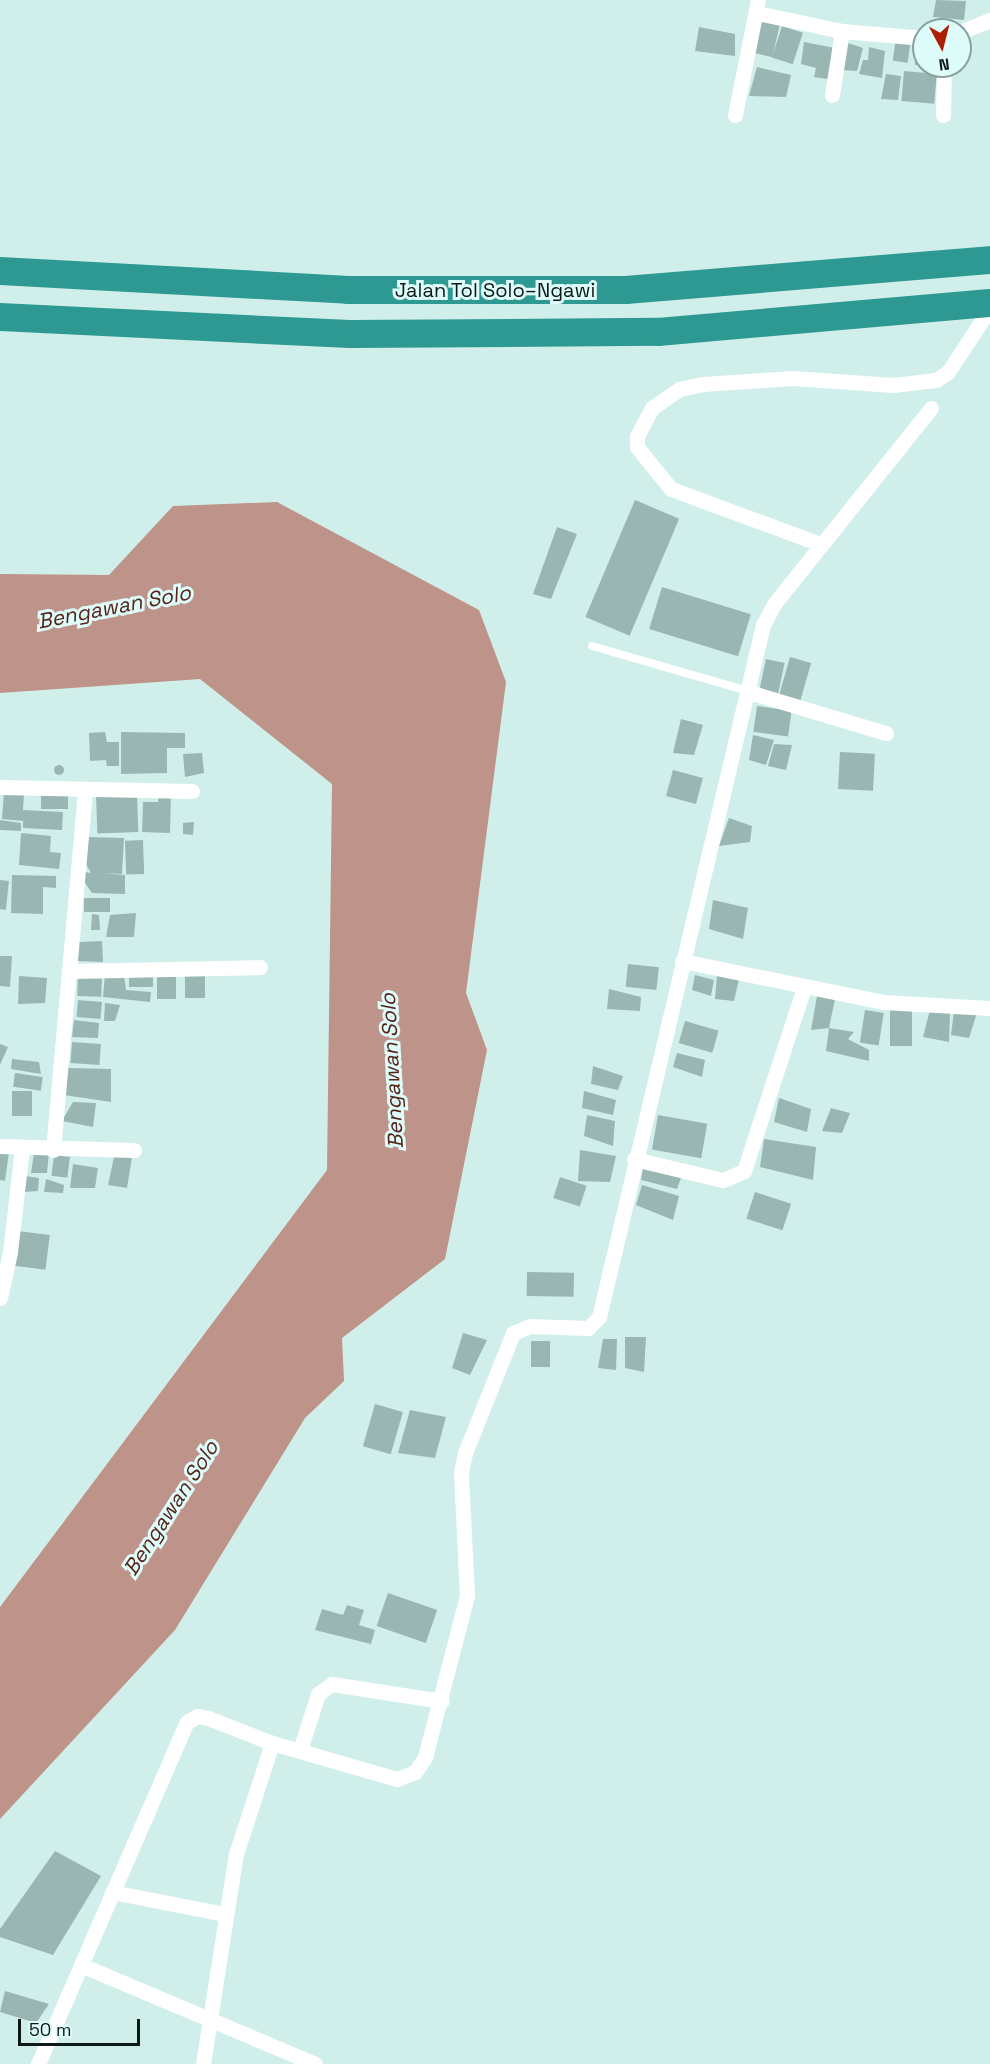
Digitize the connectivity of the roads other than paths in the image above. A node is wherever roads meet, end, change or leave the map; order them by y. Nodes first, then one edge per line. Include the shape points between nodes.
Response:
1 (757, 7) edge
2 (990, 20) edge
3 (972, 27) edge
4 (842, 31) junction
5 (912, 37) edge
6 (944, 78) edge
7 (832, 94) dead end
8 (735, 115) dead end
9 (943, 115) dead end
10 (990, 260) edge
11 (0, 271) edge
12 (990, 303) edge
13 (990, 308) edge
14 (0, 317) edge
15 (931, 408) dead end
16 (820, 544) junction
17 (592, 646) dead end
18 (749, 692) junction
19 (886, 733) dead end
20 (0, 787) edge
21 (192, 791) dead end
22 (85, 792) junction
23 (682, 962) junction
24 (260, 967) dead end
25 (72, 971) junction
26 (804, 987) junction
27 (990, 1008) edge
28 (0, 1146) edge
29 (22, 1148) junction
30 (53, 1150) junction
31 (134, 1150) dead end
32 (634, 1159) junction
33 (5, 1251) edge
34 (0, 1298) edge
35 (442, 1701) junction
36 (272, 1743) junction
37 (300, 1750) junction
38 (112, 1892) junction
39 (224, 1914) junction
40 (81, 1965) junction
41 (210, 2023) junction
42 (38, 2064) edge
43 (203, 2064) edge
44 (315, 2064) edge

1 - 4 street
1 - 8 street
2 - 3 street
4 - 5 street
4 - 7 street
6 - 9 street
10 - 11 highway, Jalan Tol Solo–Ngawi via 626,290 348,290
12 - 14 highway via 658,332 350,334
13 - 16 street via 948,372 920,385 793,378 703,384 679,389 652,408 637,436 637,447 671,489
15 - 16 street
16 - 18 street via 768,614
17 - 18 lane
18 - 19 street
18 - 23 street
20 - 22 street
21 - 22 street
22 - 25 street
23 - 26 street
23 - 32 street
24 - 25 street
25 - 30 street
26 - 27 street via 883,1002
26 - 32 street via 744,1171 729,1180 716,1179
28 - 29 street
29 - 30 street
29 - 33 street
30 - 31 street
32 - 35 street via 599,1317 588,1328 530,1326 513,1333 462,1463 467,1596
33 - 34 street
35 - 37 street via 332,1684 318,1694
35 - 37 street via 425,1757 407,1777 385,1777
36 - 37 street
36 - 38 street via 208,1718 189,1719
36 - 39 street via 249,1806
38 - 39 street
38 - 40 street
39 - 41 street
40 - 41 street
40 - 42 street
41 - 43 street
41 - 44 street

